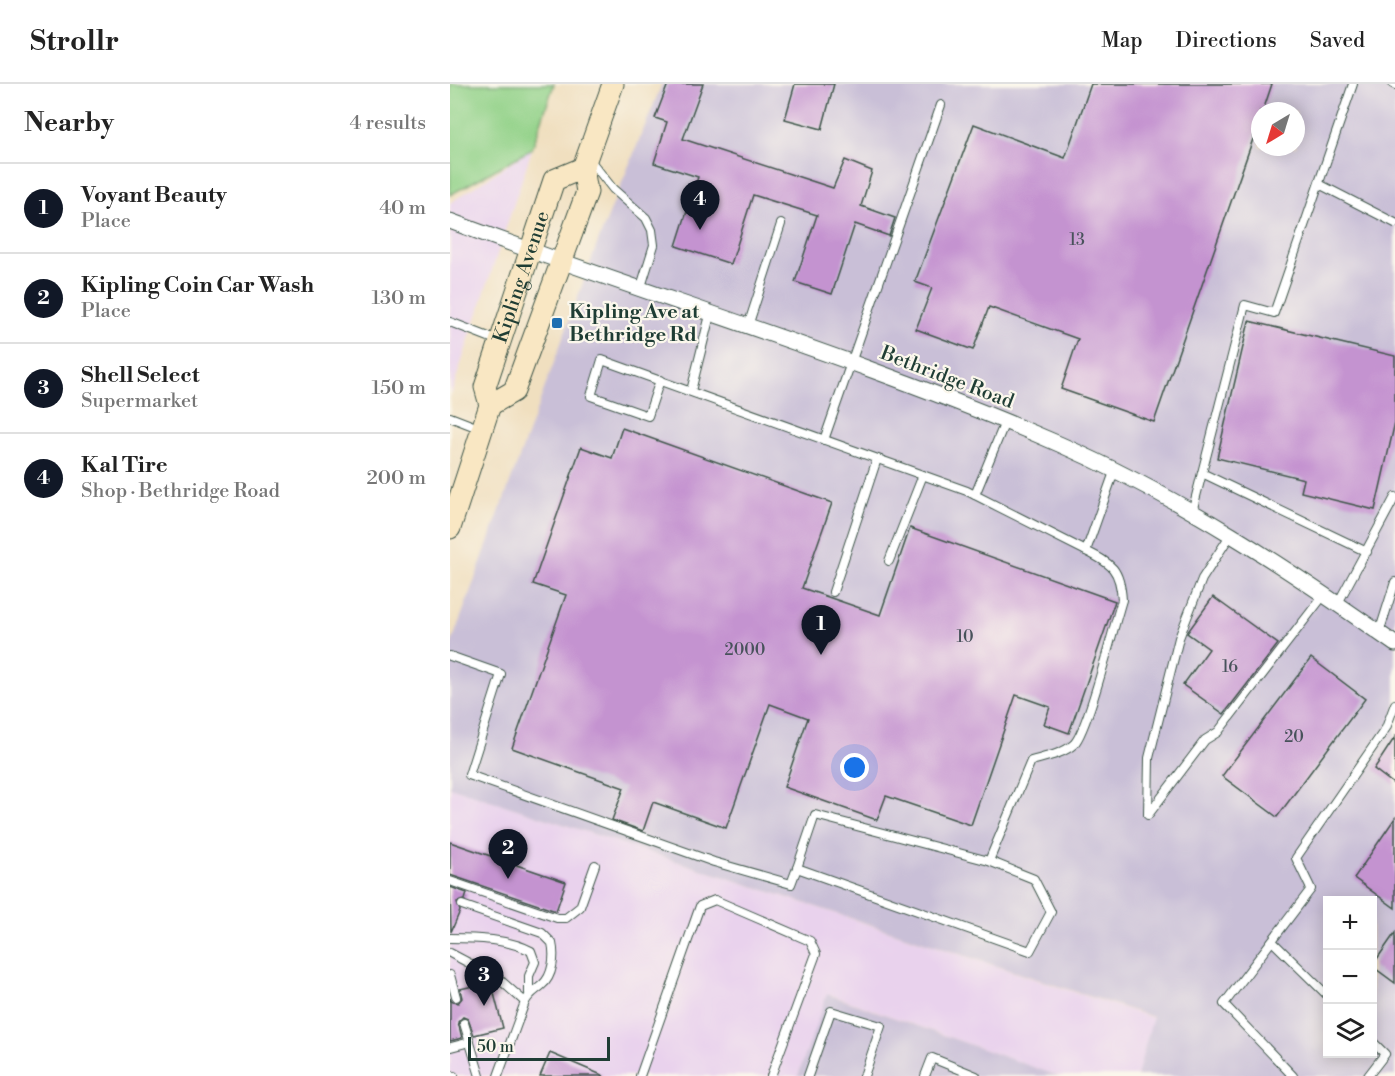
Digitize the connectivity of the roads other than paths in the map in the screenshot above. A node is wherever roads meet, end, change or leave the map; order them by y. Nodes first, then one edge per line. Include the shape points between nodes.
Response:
1 (613, 84) edge
2 (1353, 84) edge
3 (941, 105) dead end
4 (585, 162) junction
5 (1319, 184) junction
6 (450, 221) edge
7 (781, 224) dead end
8 (1395, 224) edge
9 (529, 252) junction
10 (559, 262) junction
11 (639, 290) junction
12 (710, 315) junction
13 (450, 322) edge
14 (747, 328) junction
15 (500, 341) junction
16 (852, 364) junction
17 (660, 380) junction
18 (691, 391) junction
19 (490, 405) junction
20 (450, 417) edge
21 (1005, 422) junction
22 (482, 430) junction
23 (824, 440) junction
24 (877, 459) junction
25 (1114, 472) junction
26 (1202, 473) junction
27 (923, 475) junction
28 (975, 495) junction
29 (1395, 497) edge
30 (1192, 512) junction
31 (450, 528) edge
32 (1232, 533) junction
33 (1086, 551) junction
34 (1367, 552) junction
35 (889, 561) dead end
36 (1395, 582) edge
37 (833, 592) dead end
38 (1323, 596) junction
39 (1337, 605) junction
40 (1379, 633) junction
41 (1395, 644) edge
42 (450, 656) edge
43 (1395, 704) edge
44 (989, 861) junction
45 (595, 865) dead end
46 (797, 868) junction
47 (450, 881) edge
48 (462, 905) dead end
49 (450, 938) edge
50 (1272, 940) junction
51 (450, 953) edge
52 (450, 976) edge
53 (1323, 991) edge
54 (529, 993) junction
55 (456, 997) dead end
56 (525, 1002) junction
57 (464, 1023) dead end
58 (470, 1042) junction
59 (1377, 1046) edge
60 (451, 1047) edge
61 (480, 1076) edge
62 (498, 1076) edge
63 (640, 1076) edge
64 (771, 1076) edge
65 (808, 1076) edge
66 (864, 1076) edge
67 (925, 1076) edge
68 (976, 1076) edge
69 (1293, 1076) edge
70 (1368, 1076) edge

1 - 4 main road, Kipling Avenue
2 - 5 lane
3 - 16 lane
4 - 9 main road, Kipling Avenue via 554,180
4 - 10 main road, Kipling Avenue via 587,192
4 - 11 lane via 646,218 652,230 654,245
5 - 8 lane
5 - 26 lane via 1275,313 1245,305
6 - 9 street, Bethridge Road
7 - 14 lane
9 - 10 street, Bethridge Road
9 - 15 main road, Kipling Avenue
10 - 11 street, Bethridge Road
10 - 19 main road, Kipling Avenue via 514,391
11 - 12 street, Bethridge Road
12 - 14 street, Bethridge Road
12 - 18 lane
13 - 15 lane
14 - 16 street, Bethridge Road
15 - 19 main road, Kipling Avenue via 486,387
16 - 21 street, Bethridge Road
16 - 23 lane
17 - 17 lane via 602,360 591,396 648,416
17 - 18 lane
18 - 23 lane
19 - 22 main road, Kipling Avenue
20 - 22 lane
21 - 25 street, Bethridge Road
21 - 28 lane
22 - 31 main road, Kipling Avenue
23 - 24 lane
24 - 27 lane
24 - 37 lane
25 - 30 street, Bethridge Road
25 - 33 lane
26 - 30 lane
26 - 34 lane
27 - 28 lane
27 - 35 lane
28 - 33 lane
29 - 34 lane
30 - 32 street, Bethridge Road
32 - 38 street, Bethridge Road
32 - 38 lane via 1202,579 1179,638 1149,758 1148,815 1204,740 1218,732
33 - 44 lane via 1110,564 1120,581 1122,600 1084,723 1076,742 1066,750 1031,761
34 - 39 lane
36 - 40 lane
38 - 39 street, Bethridge Road
39 - 40 street, Bethridge Road
40 - 41 street, Bethridge Road
42 - 46 lane via 501,674 469,775 780,881 791,884
43 - 50 lane via 1386,728 1296,858 1311,889
44 - 46 lane via 815,815
44 - 46 lane via 1034,879 1051,912 1030,951
45 - 47 lane via 580,907 566,918
48 - 54 lane via 542,933 552,943 553,964 545,984
49 - 54 lane via 486,940 531,951 535,962 529,976
50 - 53 lane
50 - 69 lane via 1224,1005
51 - 56 lane via 499,979
52 - 55 lane
54 - 56 lane
56 - 62 lane
57 - 58 lane
58 - 60 lane
58 - 61 lane
59 - 70 lane via 1385,1054
63 - 64 lane via 700,906 715,900 810,941 816,954
65 - 66 lane via 831,1011 880,1026
67 - 68 lane via 932,1058

